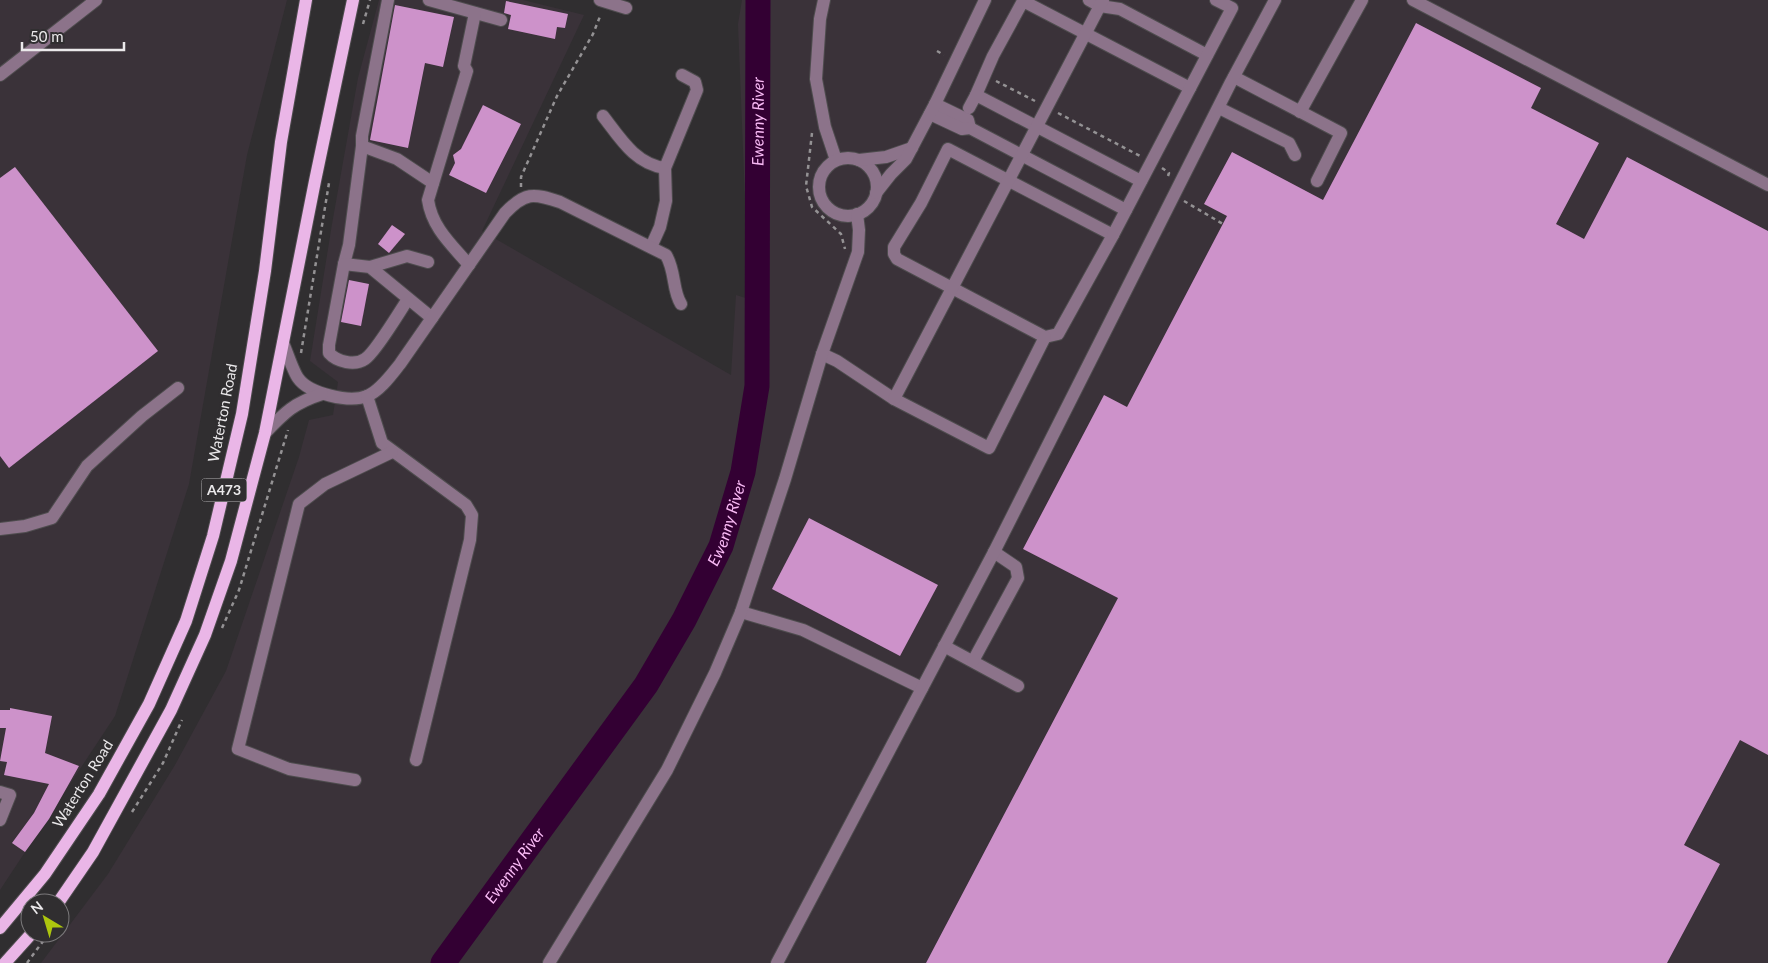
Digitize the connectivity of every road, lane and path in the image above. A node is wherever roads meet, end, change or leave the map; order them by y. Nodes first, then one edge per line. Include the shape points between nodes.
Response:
1 (96, 0) edge
2 (306, 0) edge
3 (353, 0) edge
4 (388, 0) edge
5 (429, 0) edge
6 (604, 0) edge
7 (824, 0) edge
8 (985, 0) edge
9 (1216, 0) edge
10 (1275, 0) edge
11 (1362, 0) edge
12 (1413, 0) edge
13 (1097, 2) edge
14 (626, 8) dead end
15 (475, 13) junction
16 (501, 20) dead end
17 (1085, 35) junction
18 (937, 51) dead end
19 (1207, 55) junction
20 (955, 60) junction
21 (0, 75) edge
22 (682, 75) dead end
23 (984, 75) junction
24 (1234, 77) junction
25 (1190, 88) junction
26 (976, 94) junction
27 (970, 108) dead end
28 (1047, 108) junction
29 (1219, 108) junction
30 (933, 109) junction
31 (1300, 112) junction
32 (603, 116) dead end
33 (812, 126) dead end
34 (1037, 127) junction
35 (362, 146) junction
36 (912, 148) junction
37 (1021, 154) junction
38 (1295, 155) dead end
39 (836, 160) junction
40 (859, 160) junction
41 (1151, 162) junction
42 (665, 168) junction
43 (1167, 179) dead end
44 (1008, 181) junction
45 (1141, 181) junction
46 (1317, 181) dead end
47 (433, 183) junction
48 (1768, 185) edge
49 (876, 193) junction
50 (1174, 195) junction
51 (523, 198) junction
52 (1126, 210) junction
53 (857, 214) junction
54 (1223, 224) dead end
55 (1113, 235) junction
56 (651, 247) junction
57 (845, 250) dead end
58 (428, 262) dead end
59 (344, 264) junction
60 (469, 265) junction
61 (370, 267) junction
62 (953, 288) junction
63 (408, 299) junction
64 (681, 304) dead end
65 (432, 318) junction
66 (1046, 337) junction
67 (283, 343) junction
68 (822, 354) junction
69 (178, 388) dead end
70 (322, 394) junction
71 (367, 396) junction
72 (894, 399) junction
73 (265, 433) junction
74 (392, 452) junction
75 (0, 529) edge
76 (994, 552) junction
77 (741, 612) junction
78 (944, 646) junction
79 (973, 661) junction
80 (1018, 686) dead end
81 (922, 688) junction
82 (416, 760) dead end
83 (355, 780) dead end
84 (0, 792) edge
85 (0, 820) edge
86 (65, 893) edge
87 (0, 928) edge
88 (23, 943) edge
89 (42, 943) edge
90 (5, 963) edge
91 (27, 963) edge
92 (549, 963) edge
93 (777, 963) edge

1 - 21 street
2 - 87 main road, Waterton Road / A473 via 281,142 242,414 213,536 186,621 149,704 99,794 45,874
3 - 67 main road, A473
4 - 35 street
5 - 15 street
6 - 14 street
6 - 51 path via 593,34 557,96 521,177
7 - 39 street via 816,79 825,127
8 - 20 street
9 - 19 street via 1232,8
10 - 24 street
11 - 31 street
12 - 48 street
13 - 17 street
13 - 19 street via 1120,9
15 - 16 street
15 - 47 street via 464,66 467,71
17 - 23 street via 1023,0
17 - 25 street
17 - 28 street
18 - 20 path
19 - 25 street
20 - 30 street
22 - 42 street via 696,82 698,90
23 - 26 street
23 - 28 path
24 - 29 street
24 - 31 street
25 - 41 street
26 - 27 street
26 - 34 street
28 - 34 street
28 - 41 path
29 - 38 street via 1289,143
29 - 50 street
30 - 36 street
30 - 37 street via 962,129 970,128
31 - 46 street via 1341,133
32 - 42 street via 638,159
33 - 57 path via 806,186 812,206 841,234
34 - 37 street
34 - 45 street
35 - 47 street via 397,159
35 - 59 street
36 - 40 street via 886,157
36 - 49 street
37 - 44 street
37 - 52 street
39 - 40 street
39 - 53 street via 823,171 819,188 821,197 831,210 839,214
40 - 49 street via 874,173
41 - 43 path via 1169,173
41 - 45 street
42 - 56 street via 666,201
44 - 55 street
44 - 62 street
44 - 62 street via 948,149 894,247 897,259
45 - 52 street
47 - 60 street via 428,200 437,227
49 - 53 street via 866,209
50 - 54 path
50 - 76 street
51 - 56 street via 537,196 560,202
51 - 60 street via 505,213
52 - 55 street
53 - 68 street via 860,230 858,252
55 - 66 street via 1058,334
56 - 64 street via 666,255 672,265 676,296
58 - 61 street via 406,256
59 - 61 street
59 - 63 street via 329,345 329,354 334,359 355,363 368,358
60 - 65 street
61 - 63 street
62 - 66 street
62 - 72 street
63 - 65 street
65 - 71 street via 386,382
66 - 72 street via 989,448
67 - 70 street via 298,378 307,388
67 - 73 main road, A473
68 - 72 street
68 - 77 street
69 - 75 street via 87,466 52,518
70 - 71 street via 347,398
70 - 73 street via 290,408
71 - 74 street via 382,443
73 - 86 main road, A473 via 232,561 205,635 171,710 93,852
74 - 82 street via 466,505 472,515 470,540
74 - 83 street via 325,484 299,504 238,749 289,769
76 - 78 street
76 - 79 street via 1016,567 1018,578
77 - 81 street via 803,630
77 - 92 street via 667,770
78 - 79 street
78 - 81 street
79 - 80 street
81 - 93 street
84 - 85 street via 10,795
88 - 90 main road
89 - 91 path

